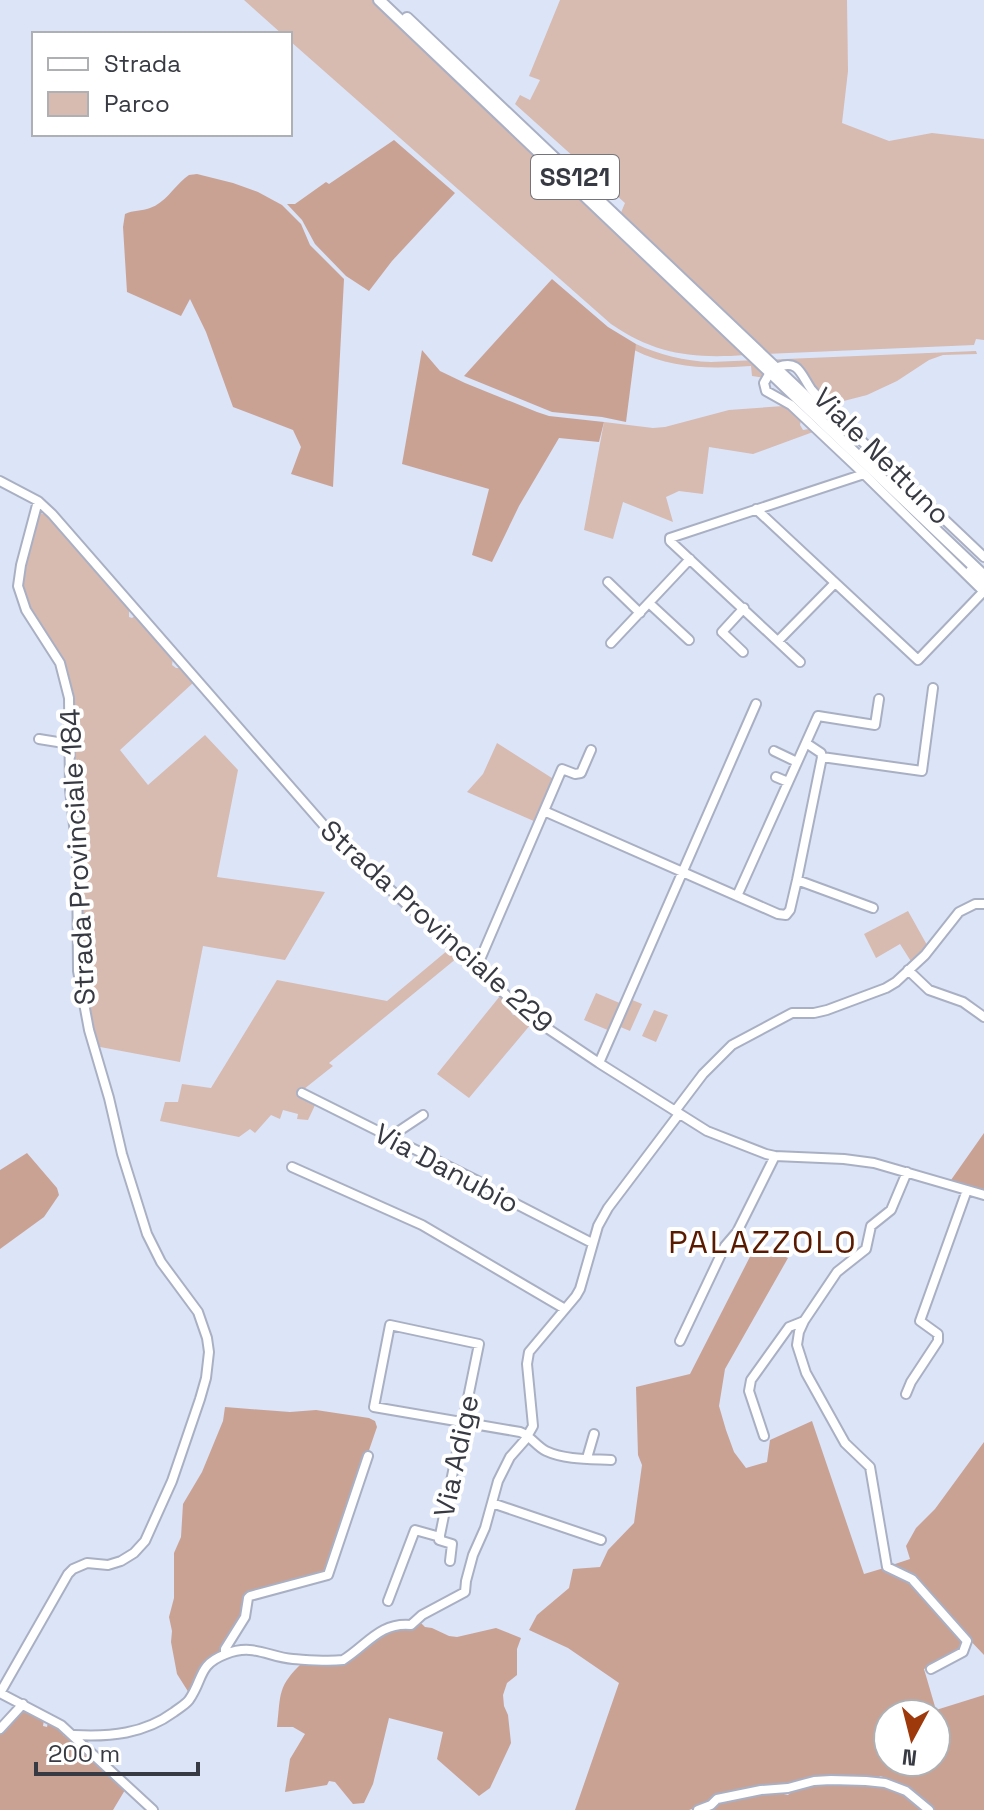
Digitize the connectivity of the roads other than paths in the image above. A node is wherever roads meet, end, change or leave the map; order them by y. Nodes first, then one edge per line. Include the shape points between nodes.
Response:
1 (379, 0) edge
2 (389, 0) edge
3 (756, 354) junction
4 (770, 369) junction
5 (864, 474) junction
6 (0, 481) edge
7 (38, 501) junction
8 (756, 509) junction
9 (944, 539) junction
10 (984, 557) edge
11 (690, 559) junction
12 (984, 567) edge
13 (984, 576) edge
14 (608, 582) dead end
15 (835, 583) junction
16 (984, 592) edge
17 (649, 603) junction
18 (744, 608) junction
19 (640, 613) junction
20 (689, 640) dead end
21 (778, 641) junction
22 (611, 643) dead end
23 (743, 652) dead end
24 (800, 662) dead end
25 (933, 688) dead end
26 (879, 699) dead end
27 (756, 704) dead end
28 (39, 739) dead end
29 (806, 743) junction
30 (70, 744) junction
31 (591, 750) dead end
32 (774, 751) dead end
33 (822, 757) junction
34 (797, 762) junction
35 (776, 777) dead end
36 (788, 782) junction
37 (544, 811) junction
38 (682, 872) junction
39 (797, 880) junction
40 (737, 896) junction
41 (984, 904) edge
42 (873, 908) dead end
43 (476, 969) junction
44 (908, 970) junction
45 (984, 1017) edge
46 (599, 1063) junction
47 (302, 1093) dead end
48 (677, 1112) junction
49 (423, 1115) dead end
50 (390, 1137) junction
51 (775, 1156) junction
52 (292, 1167) dead end
53 (907, 1172) junction
54 (967, 1190) junction
55 (984, 1195) edge
56 (592, 1243) junction
57 (565, 1309) junction
58 (804, 1321) junction
59 (680, 1341) dead end
60 (906, 1394) dead end
61 (463, 1422) junction
62 (594, 1434) dead end
63 (528, 1435) junction
64 (764, 1436) dead end
65 (368, 1456) dead end
66 (587, 1458) junction
67 (611, 1460) dead end
68 (492, 1503) junction
69 (440, 1537) junction
70 (601, 1540) dead end
71 (450, 1561) dead end
72 (388, 1601) dead end
73 (225, 1654) junction
74 (931, 1669) dead end
75 (0, 1693) edge
76 (23, 1704) junction
77 (0, 1729) edge
78 (74, 1735) junction
79 (153, 1810) edge
80 (698, 1810) edge
81 (929, 1810) edge

1 - 3 main road, SS121
2 - 3 main road, SS121
3 - 4 main road
4 - 5 street via 766,391 791,405
4 - 9 main road
4 - 10 street, Viale Nettuno via 797,367 828,409
4 - 12 main road
5 - 8 street
5 - 16 street
6 - 7 street, Strada Provinciale 229
7 - 30 street, Strada Provinciale 184 via 18,586 26,610 60,663 69,698
7 - 43 street, Strada Provinciale 229 via 328,830
8 - 11 street via 670,538
8 - 15 street
9 - 13 main road
9 - 16 main road
11 - 17 street
11 - 18 street
14 - 19 street
15 - 16 street via 918,660
15 - 21 street
17 - 19 street
17 - 20 street
18 - 21 street
18 - 23 street via 722,632
19 - 22 street
21 - 24 street
25 - 33 street via 922,771
26 - 29 street via 875,725 818,716
27 - 38 street
28 - 30 street
29 - 33 street
29 - 34 street
30 - 75 street, Strada Provinciale 184 via 78,971 89,1030 147,1234 198,1312 209,1360 177,1467 145,1541 121,1561 82,1564 68,1574
31 - 37 street via 581,773 562,769
32 - 34 street
33 - 39 street
34 - 36 street
35 - 36 street
36 - 40 street
37 - 38 street
37 - 43 street
38 - 40 street
38 - 46 street
39 - 40 street via 786,915
39 - 42 street
41 - 44 street via 959,912
43 - 46 street, Strada Provinciale 229 via 529,1016
44 - 45 street via 929,990 963,1002
44 - 48 street via 874,993 827,1010 792,1013 732,1045 703,1074
46 - 48 street, Strada Provinciale 229
47 - 50 street, Via Danubio
48 - 51 street, Strada Provinciale 229 via 716,1135
48 - 56 street via 608,1208
49 - 50 street
50 - 56 street, Via Danubio
51 - 53 street, Strada Provinciale 229 via 860,1160
51 - 59 street
52 - 57 street via 422,1225
53 - 54 street, Strada Provinciale 229
53 - 58 street via 891,1210 871,1226 866,1249 837,1272
54 - 55 street, Strada Provinciale 229
54 - 60 street via 916,1319 939,1337
56 - 57 street via 580,1289
57 - 63 street via 529,1352 534,1420
58 - 64 street via 789,1327 749,1384
58 - 74 street via 797,1345 806,1373 845,1443 870,1467 887,1567 912,1579 967,1641 963,1652
61 - 61 street, Via Adige via 479,1344 390,1325 374,1407
61 - 63 street
61 - 69 street, Via Adige
62 - 66 street
63 - 66 street via 551,1453
63 - 68 street via 505,1465
65 - 73 street via 328,1575 250,1596
66 - 67 street
68 - 70 street
68 - 73 street via 467,1590 415,1623 375,1633 343,1660 292,1659 241,1649
69 - 71 street, Via Adige via 452,1544
69 - 72 street via 415,1530
73 - 78 street via 205,1667 185,1704 152,1725 101,1737
75 - 76 street
76 - 77 street
76 - 78 street
78 - 79 street
80 - 81 street via 717,1799 831,1780 885,1783 906,1791

